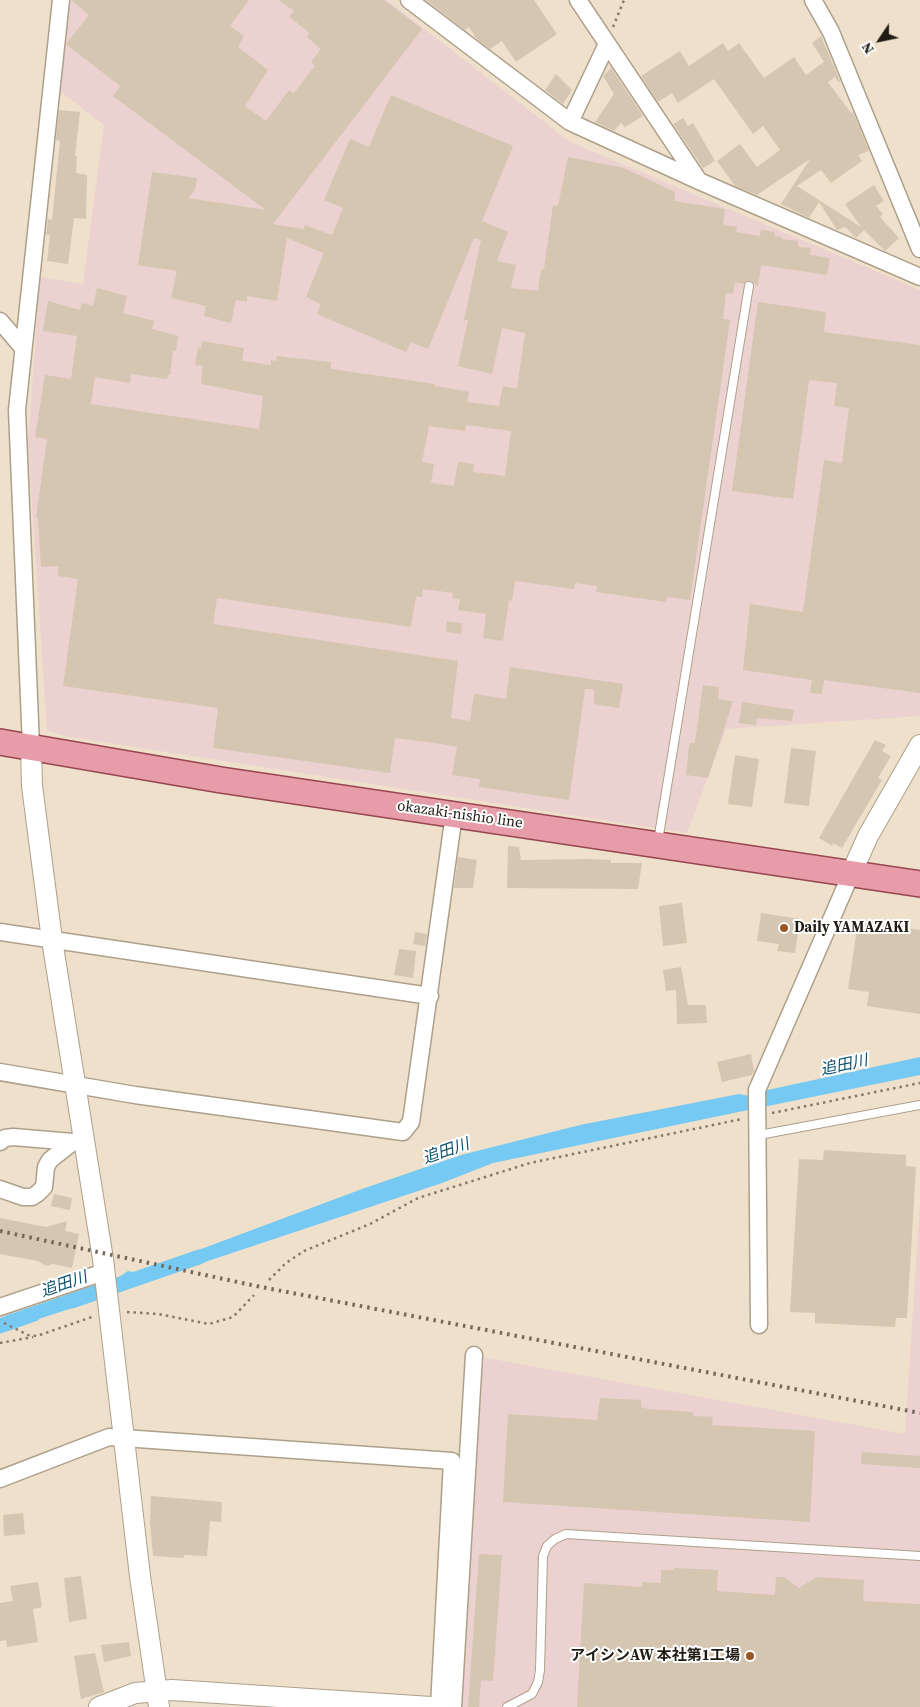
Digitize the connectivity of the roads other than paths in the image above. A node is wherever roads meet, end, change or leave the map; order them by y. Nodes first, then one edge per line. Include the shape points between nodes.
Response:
1 (61, 0) edge
2 (409, 0) edge
3 (578, 0) edge
4 (813, 0) edge
5 (607, 44) junction
6 (570, 122) junction
7 (699, 182) junction
8 (920, 249) edge
9 (920, 277) edge
10 (749, 286) dead end
11 (0, 321) edge
12 (23, 348) junction
13 (0, 742) edge
14 (920, 744) edge
15 (31, 746) junction
16 (454, 814) junction
17 (657, 846) junction
18 (851, 874) junction
19 (920, 884) edge
20 (0, 932) edge
21 (52, 940) junction
22 (430, 996) junction
23 (0, 1072) edge
24 (74, 1085) junction
25 (920, 1105) edge
26 (759, 1135) junction
27 (0, 1142) edge
28 (78, 1142) junction
29 (0, 1189) edge
30 (105, 1275) junction
31 (0, 1307) edge
32 (760, 1325) dead end
33 (474, 1355) dead end
34 (123, 1438) junction
35 (0, 1479) edge
36 (920, 1556) edge
37 (157, 1699) edge
38 (99, 1707) edge
39 (431, 1707) edge
40 (439, 1707) edge
41 (453, 1707) edge
42 (507, 1707) edge

1 - 12 street
2 - 6 street
3 - 5 street
4 - 8 street via 831,32
5 - 6 street
5 - 7 street
6 - 7 street
7 - 9 street
10 - 17 lane
11 - 12 street
12 - 15 street via 17,435
13 - 15 main road, okazaki-nishio line
14 - 18 street via 868,836
15 - 16 main road, okazaki-nishio line via 221,780
15 - 21 street via 32,786
16 - 17 main road, okazaki-nishio line
16 - 22 street
17 - 18 main road, okazaki-nishio line
18 - 19 main road, okazaki-nishio line
18 - 26 street via 757,1090
20 - 21 street
21 - 22 street
21 - 24 street
22 - 24 street via 411,1122 403,1132
23 - 24 street
24 - 28 street
25 - 26 lane
26 - 32 street
27 - 28 street via 13,1137
28 - 29 street via 50,1160 44,1187 32,1197
28 - 30 street
30 - 31 street
30 - 34 street
33 - 41 street
34 - 35 street via 109,1438
34 - 37 street
34 - 40 street via 452,1461
36 - 42 lane via 566,1534 547,1546 543,1556 538,1682 532,1694
37 - 38 street via 135,1693
37 - 39 street

